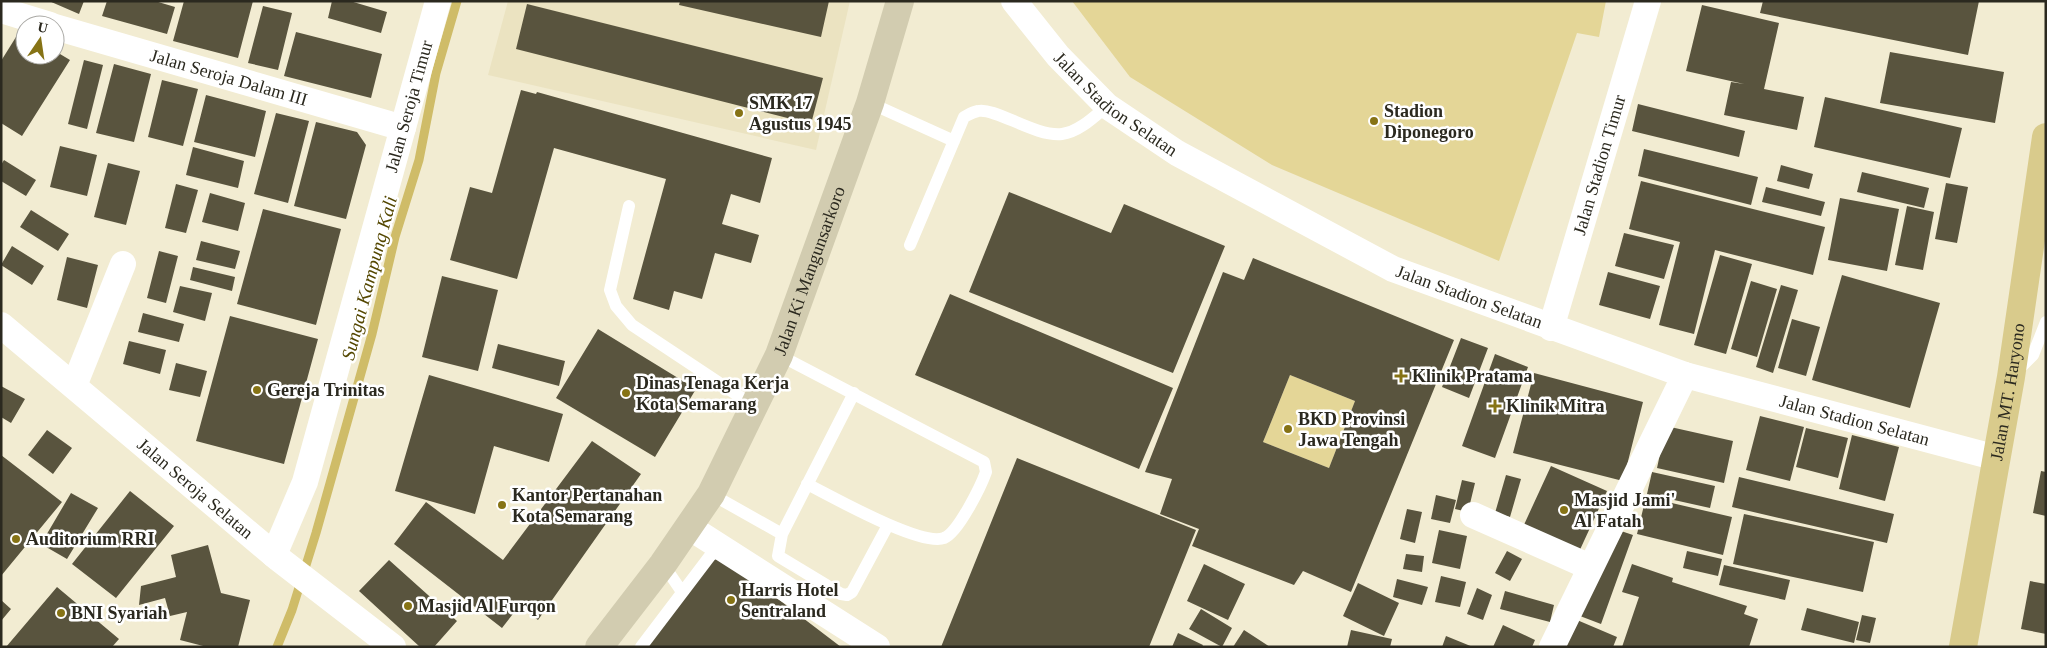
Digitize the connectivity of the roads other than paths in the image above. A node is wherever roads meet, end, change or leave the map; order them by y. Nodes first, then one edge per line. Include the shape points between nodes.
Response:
1 (438, 1) edge
2 (900, 1) edge
3 (1014, 1) edge
4 (1648, 1) edge
5 (1, 10) edge
6 (17, 15) edge
7 (65, 29) edge
8 (870, 103) junction
9 (1107, 106) junction
10 (403, 128) junction
11 (954, 140) junction
12 (2045, 144) edge
13 (629, 206) dead end
14 (2039, 234) edge
15 (910, 245) dead end
16 (123, 264) dead end
17 (2046, 322) edge
18 (1, 326) edge
19 (1552, 328) junction
20 (780, 355) junction
21 (1685, 376) junction
22 (2011, 378) junction
23 (74, 386) junction
24 (854, 394) junction
25 (754, 406) junction
26 (1996, 458) junction
27 (808, 484) junction
28 (711, 494) junction
29 (1473, 516) dead end
30 (888, 525) junction
31 (689, 527) junction
32 (782, 534) junction
33 (278, 559) junction
34 (663, 564) junction
35 (1590, 567) junction
36 (682, 592) junction
37 (393, 647) edge
38 (599, 647) edge
39 (641, 647) edge
40 (854, 647) edge
41 (877, 647) edge
42 (1552, 647) edge
43 (1963, 647) edge

1 - 10 street, Jalan Seroja Timur
2 - 8 main road, Jalan Ki Mangunsarkoro
3 - 9 street, Jalan Stadion Selatan via 1058,56
4 - 19 street, Jalan Stadion Timur
5 - 6 street
7 - 10 street, Jalan Seroja Dalam III
8 - 11 lane
8 - 20 main road, Jalan Ki Mangunsarkoro
9 - 11 lane via 1083,126 1063,134 1037,132 980,110 964,117
9 - 19 street, Jalan Stadion Selatan via 1177,153 1393,269
10 - 33 street, Jalan Seroja Timur via 306,482
11 - 15 lane
12 - 14 main road, Jalan MT. Haryono
13 - 25 lane via 610,290 616,306 632,325
14 - 22 main road, Jalan MT. Haryono
16 - 23 street
17 - 22 lane via 2033,355
18 - 23 street, Jalan Seroja Selatan
19 - 21 street, Jalan Stadion Selatan
20 - 24 lane
20 - 25 main road, Jalan Ki Mangunsarkoro
21 - 26 street, Jalan Stadion Selatan
21 - 35 street
22 - 26 main road, Jalan MT. Haryono
23 - 33 street, Jalan Seroja Selatan
24 - 27 lane
24 - 30 lane via 984,462 986,472 982,481 953,532 943,539 928,538
25 - 28 main road, Jalan Ki Mangunsarkoro
26 - 43 main road, Jalan MT. Haryono
27 - 30 lane
27 - 32 lane
28 - 31 main road, Jalan Ki Mangunsarkoro
28 - 32 lane
29 - 35 street
30 - 32 lane via 852,592 847,595 778,556
31 - 34 main road, Jalan Ki Mangunsarkoro
31 - 41 street
33 - 37 street, Jalan Seroja Selatan
34 - 36 lane
34 - 38 main road, Jalan Ki Mangunsarkoro
35 - 42 street
36 - 39 lane
36 - 40 lane via 710,556 715,552 724,554

